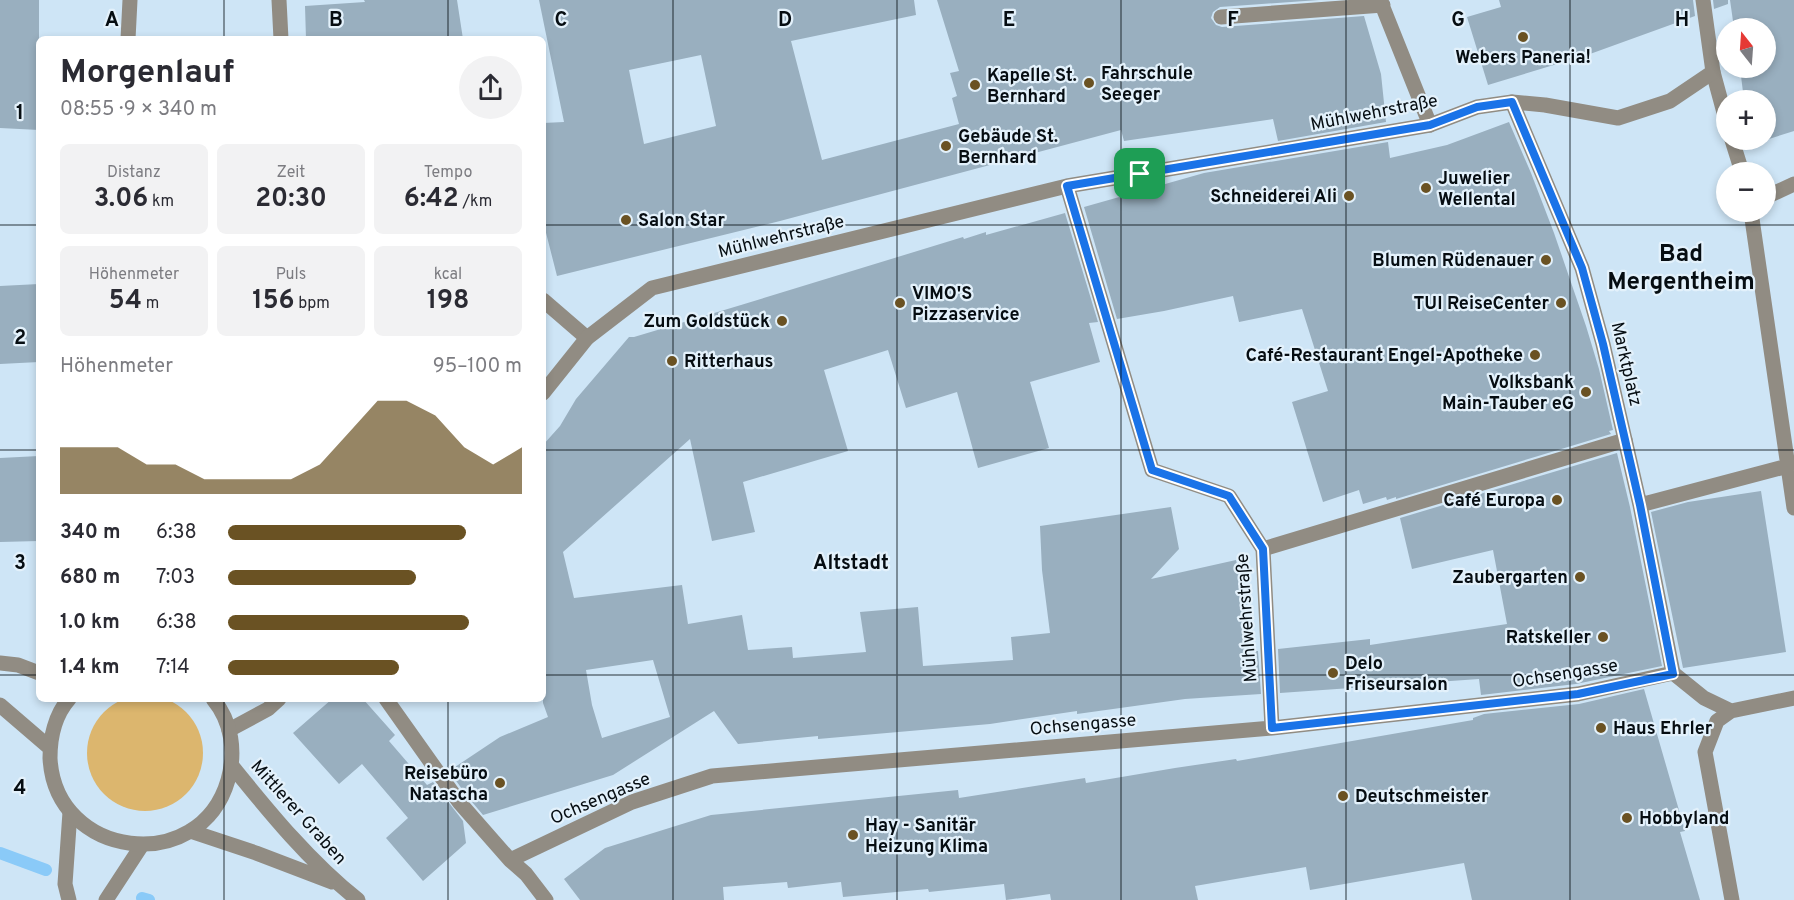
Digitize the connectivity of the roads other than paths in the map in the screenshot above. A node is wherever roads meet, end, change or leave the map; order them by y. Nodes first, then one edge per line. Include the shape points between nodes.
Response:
1 (130, 0) edge
2 (279, 0) edge
3 (1703, 0) edge
4 (1382, 2) edge
5 (1221, 17) dead end
6 (128, 36) edge
7 (281, 36) edge
8 (1713, 72) junction
9 (1718, 90) edge
10 (1512, 102) junction
11 (1430, 125) junction
12 (1794, 184) edge
13 (1067, 186) junction
14 (1776, 192) edge
15 (1752, 222) edge
16 (546, 303) edge
17 (587, 338) junction
18 (546, 389) edge
19 (1625, 440) junction
20 (1788, 466) junction
21 (1640, 505) junction
22 (1794, 508) edge
23 (1263, 549) junction
24 (0, 663) edge
25 (36, 672) edge
26 (1673, 674) junction
27 (1794, 698) edge
28 (66, 702) edge
29 (215, 702) edge
30 (276, 702) edge
31 (388, 702) edge
32 (0, 705) edge
33 (1731, 711) junction
34 (1272, 728) junction
35 (229, 730) junction
36 (50, 748) junction
37 (232, 766) junction
38 (70, 812) junction
39 (190, 831) junction
40 (142, 845) junction
41 (510, 860) junction
42 (338, 884) junction
43 (69, 900) edge
44 (106, 900) edge
45 (358, 900) edge
46 (546, 900) edge
47 (1732, 900) edge

1 - 6 street
2 - 7 street
3 - 8 street
4 - 5 street
4 - 11 street
8 - 9 street
8 - 10 street, Mühlwehrstraße via 1670,101 1618,118
10 - 11 street, Mühlwehrstraße via 1477,107
10 - 19 street, Marktplatz via 1582,268
11 - 13 street, Mühlwehrstraße
12 - 14 street
13 - 17 street, Mühlwehrstraße via 652,288
13 - 23 street, Mühlwehrstraße via 1152,470 1229,496
15 - 20 street
16 - 17 street
17 - 18 street, Mühlwehrstraße
19 - 21 street, Marktplatz
19 - 23 street
20 - 21 street
20 - 22 street
21 - 26 street, Marktplatz
23 - 34 street, Mühlwehrstraße
24 - 25 street
26 - 33 street via 1704,698
26 - 34 street, Ochsengasse via 1578,694
27 - 33 street
28 - 36 street via 54,725
29 - 35 street
30 - 35 street
31 - 41 street via 459,802
32 - 36 street
33 - 47 street via 1717,722 1705,752
34 - 41 street, Ochsengasse via 712,776 632,802
35 - 37 street
36 - 38 street via 51,771
37 - 39 street via 225,791 210,814
37 - 42 street, Mittlerer Graben via 274,818
38 - 40 street via 90,830 115,842
38 - 43 street via 65,884
39 - 40 street via 167,842
39 - 42 street, Mittlerer Graben
40 - 44 street
41 - 46 street
42 - 45 street, Mittlerer Graben

